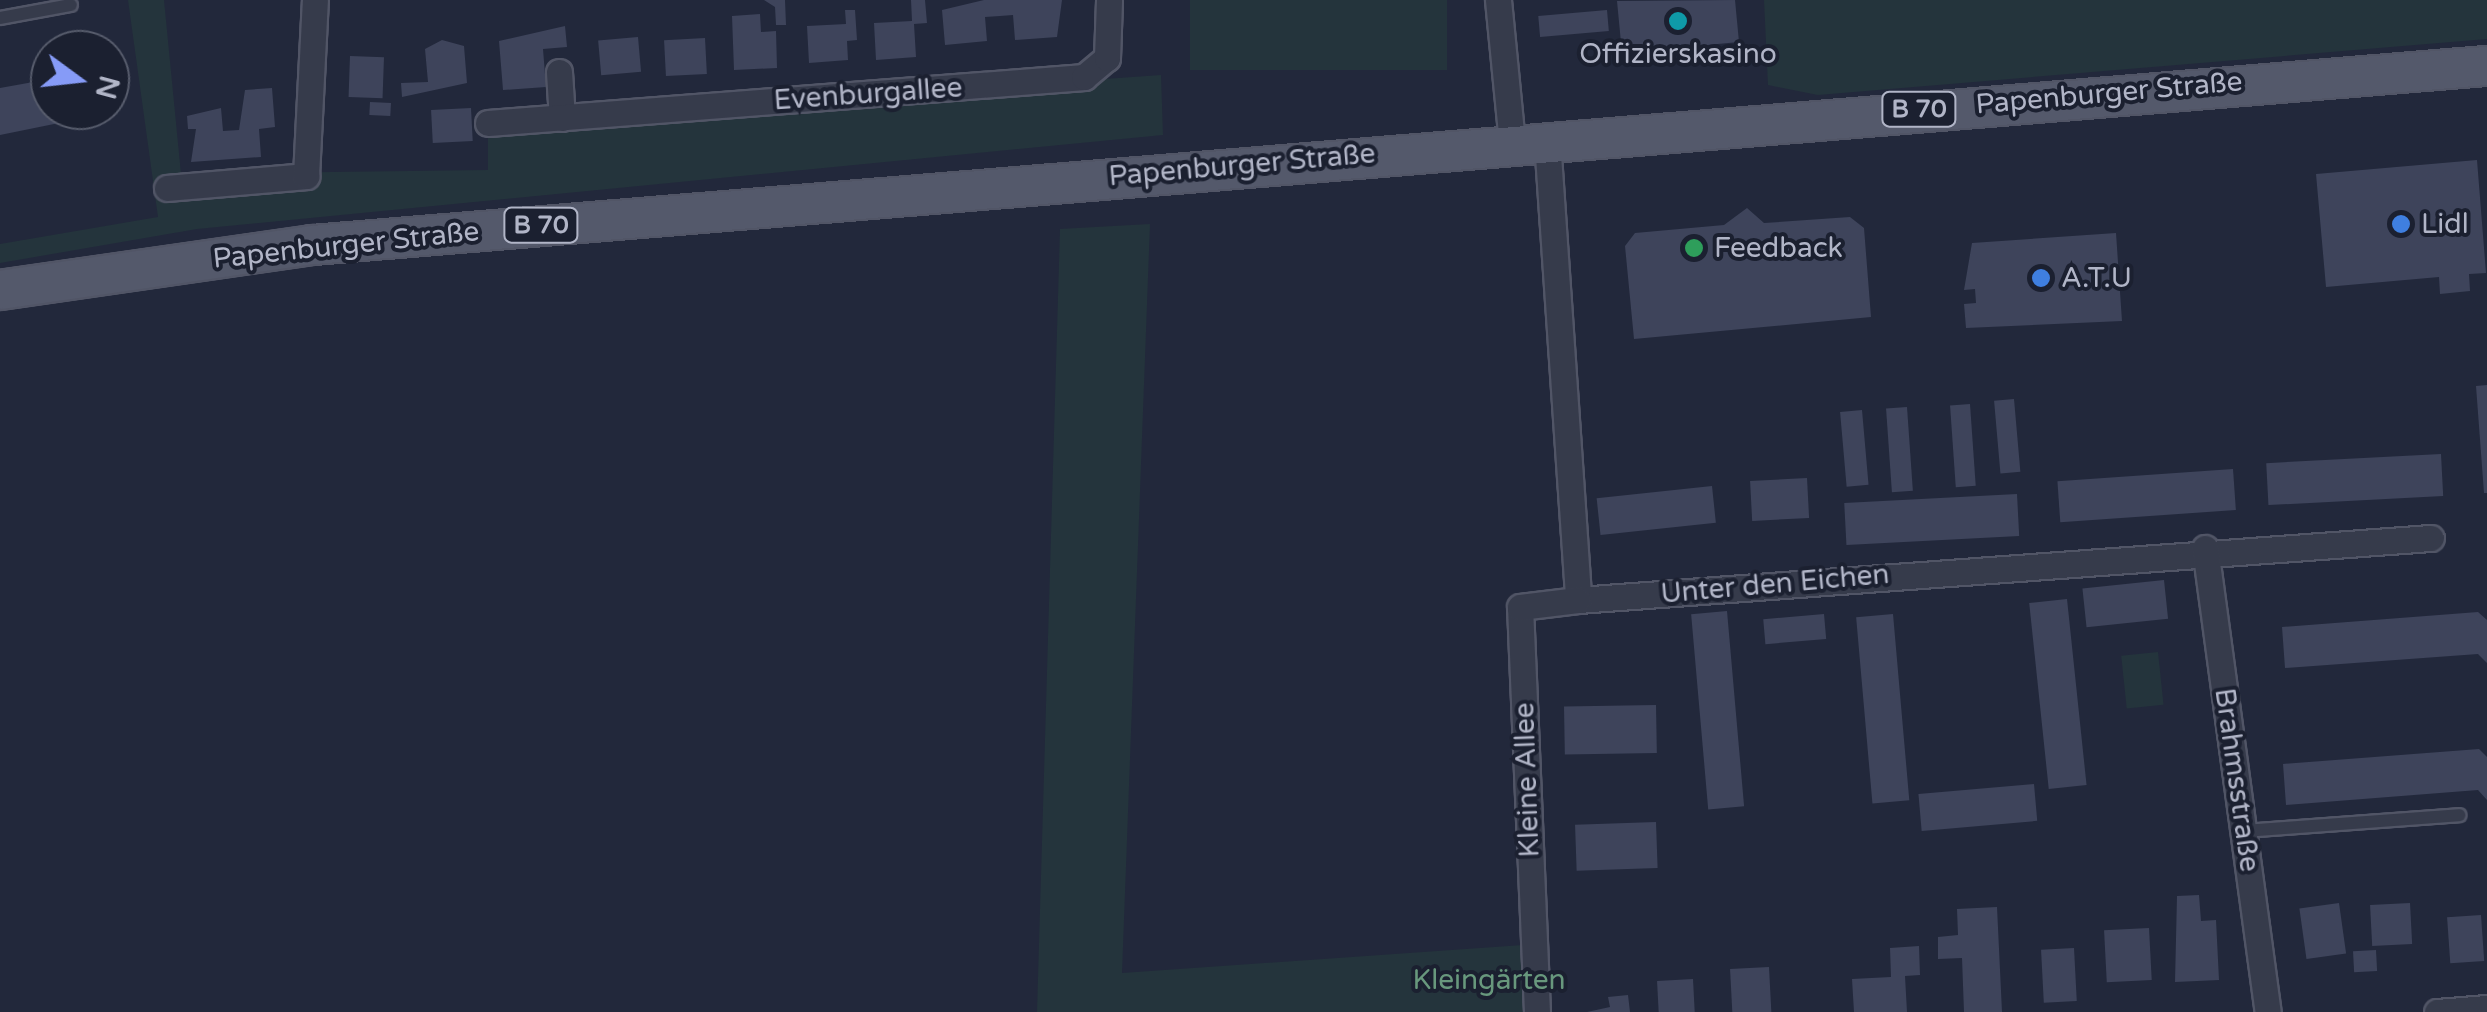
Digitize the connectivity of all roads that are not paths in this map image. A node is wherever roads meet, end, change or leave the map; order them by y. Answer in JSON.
{"nodes":[{"id":1,"x":315,"y":0,"type":"edge"},
{"id":2,"x":1109,"y":0,"type":"edge"},
{"id":3,"x":1498,"y":0,"type":"edge"},
{"id":4,"x":71,"y":5,"type":"dead end"},
{"id":5,"x":0,"y":18,"type":"edge"},
{"id":6,"x":2487,"y":66,"type":"edge"},
{"id":7,"x":560,"y":72,"type":"dead end"},
{"id":8,"x":562,"y":118,"type":"junction"},
{"id":9,"x":488,"y":123,"type":"dead end"},
{"id":10,"x":1529,"y":142,"type":"junction"},
{"id":11,"x":167,"y":188,"type":"dead end"},
{"id":12,"x":0,"y":290,"type":"edge"},
{"id":13,"x":2431,"y":538,"type":"dead end"},
{"id":14,"x":2205,"y":548,"type":"junction"},
{"id":15,"x":1578,"y":600,"type":"junction"},
{"id":16,"x":2459,"y":815,"type":"dead end"},
{"id":17,"x":2244,"y":831,"type":"junction"},
{"id":18,"x":2487,"y":1008,"type":"edge"},
{"id":19,"x":1537,"y":1012,"type":"edge"},
{"id":20,"x":2268,"y":1012,"type":"edge"},
{"id":21,"x":2437,"y":1012,"type":"edge"}],
"edges":[{"from":1,"to":11,"type":"street"},
{"from":2,"to":8,"type":"street","name":"Evenburgallee"},
{"from":3,"to":10,"type":"street"},
{"from":4,"to":5,"type":"lane"},
{"from":6,"to":10,"type":"main road","name":"Papenburger Straße","number":"B 70"},
{"from":7,"to":8,"type":"street"},
{"from":8,"to":9,"type":"street","name":"Evenburgallee"},
{"from":10,"to":12,"type":"main road","name":"Papenburger Straße","number":"B 70"},
{"from":10,"to":15,"type":"street"},
{"from":13,"to":14,"type":"street","name":"Unter den Eichen"},
{"from":14,"to":15,"type":"street","name":"Unter den Eichen"},
{"from":14,"to":17,"type":"street","name":"Brahmsstraße"},
{"from":15,"to":19,"type":"street","name":"Kleine Allee"},
{"from":16,"to":17,"type":"lane"},
{"from":17,"to":20,"type":"street","name":"Brahmsstraße"},
{"from":18,"to":21,"type":"street"}]}
